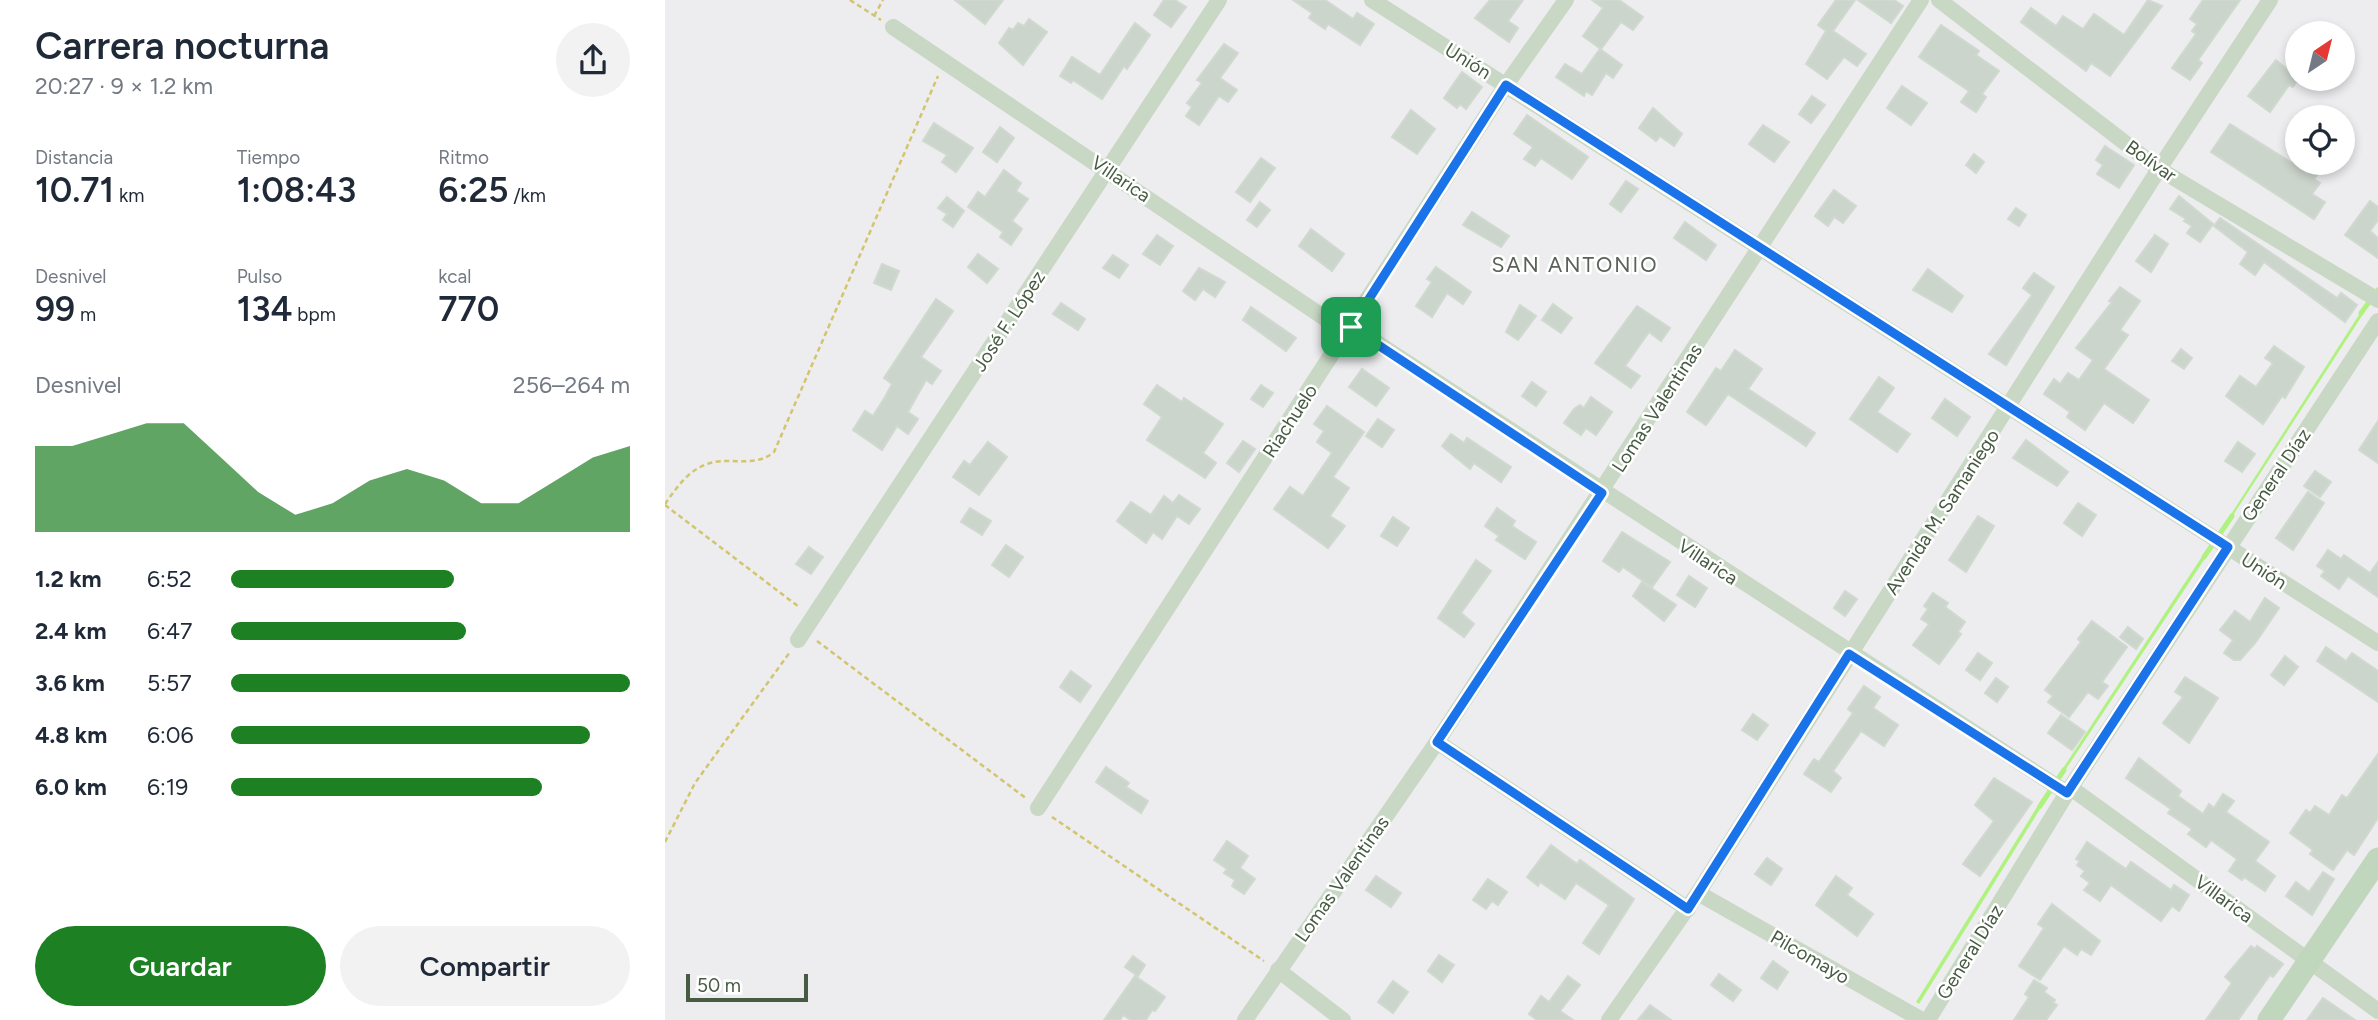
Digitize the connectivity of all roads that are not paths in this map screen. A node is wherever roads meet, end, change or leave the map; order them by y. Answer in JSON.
{"nodes":[{"id":1,"x":1219,"y":0,"type":"edge"},
{"id":2,"x":1372,"y":0,"type":"edge"},
{"id":3,"x":1566,"y":0,"type":"edge"},
{"id":4,"x":1921,"y":0,"type":"edge"},
{"id":5,"x":1939,"y":0,"type":"edge"},
{"id":6,"x":2270,"y":0,"type":"edge"},
{"id":7,"x":893,"y":27,"type":"road end"},
{"id":8,"x":1506,"y":85,"type":"junction"},
{"id":9,"x":2159,"y":169,"type":"junction"},
{"id":10,"x":1109,"y":170,"type":"junction"},
{"id":11,"x":1761,"y":249,"type":"junction"},
{"id":12,"x":2375,"y":298,"type":"edge"},
{"id":13,"x":2378,"y":321,"type":"edge"},
{"id":14,"x":1349,"y":330,"type":"junction"},
{"id":15,"x":2011,"y":406,"type":"junction"},
{"id":16,"x":1602,"y":493,"type":"junction"},
{"id":17,"x":2220,"y":542,"type":"junction"},
{"id":18,"x":798,"y":640,"type":"road end"},
{"id":19,"x":2378,"y":643,"type":"edge"},
{"id":20,"x":1849,"y":654,"type":"junction"},
{"id":21,"x":1437,"y":742,"type":"junction"},
{"id":22,"x":2061,"y":788,"type":"junction"},
{"id":23,"x":1038,"y":808,"type":"dead end"},
{"id":24,"x":2378,"y":859,"type":"edge"},
{"id":25,"x":1698,"y":893,"type":"junction"},
{"id":26,"x":1688,"y":909,"type":"junction"},
{"id":27,"x":2309,"y":961,"type":"junction"},
{"id":28,"x":1278,"y":970,"type":"junction"},
{"id":29,"x":2378,"y":1011,"type":"edge"},
{"id":30,"x":1924,"y":1017,"type":"edge"},
{"id":31,"x":1245,"y":1020,"type":"edge"},
{"id":32,"x":1343,"y":1020,"type":"edge"},
{"id":33,"x":1609,"y":1020,"type":"edge"},
{"id":34,"x":2269,"y":1020,"type":"edge"}],
"edges":[{"from":1,"to":10,"type":"street","name":"José F. López"},
{"from":2,"to":8,"type":"street","name":"Unión"},
{"from":3,"to":8,"type":"street","name":"Riachuelo"},
{"from":4,"to":11,"type":"street","name":"Lomas Valentinas"},
{"from":5,"to":9,"type":"street","name":"Bolívar"},
{"from":6,"to":9,"type":"street","name":"Avenida M. Samaniego"},
{"from":7,"to":10,"type":"street","name":"Villarica"},
{"from":8,"to":11,"type":"street","name":"Unión"},
{"from":8,"to":14,"type":"street","name":"Riachuelo"},
{"from":9,"to":12,"type":"street","name":"Bolívar"},
{"from":9,"to":15,"type":"street","name":"Avenida M. Samaniego"},
{"from":10,"to":14,"type":"street","name":"Villarica"},
{"from":10,"to":18,"type":"street","name":"José F. López"},
{"from":11,"to":15,"type":"street","name":"Unión"},
{"from":11,"to":16,"type":"street","name":"Lomas Valentinas"},
{"from":13,"to":17,"type":"street","name":"General Díaz"},
{"from":14,"to":16,"type":"street","name":"Villarica"},
{"from":14,"to":23,"type":"street","name":"Riachuelo"},
{"from":15,"to":17,"type":"street","name":"Unión"},
{"from":15,"to":20,"type":"street","name":"Avenida M. Samaniego"},
{"from":16,"to":20,"type":"street","name":"Villarica"},
{"from":16,"to":21,"type":"street","name":"Lomas Valentinas"},
{"from":17,"to":19,"type":"street","name":"Unión"},
{"from":17,"to":22,"type":"street","name":"General Díaz"},
{"from":20,"to":22,"type":"street","name":"Villarica"},
{"from":20,"to":25,"type":"street","name":"Avenida M. Samaniego"},
{"from":21,"to":26,"type":"street"},
{"from":21,"to":28,"type":"street","name":"Lomas Valentinas"},
{"from":22,"to":27,"type":"street","name":"Villarica"},
{"from":22,"to":30,"type":"street","name":"General Díaz"},
{"from":24,"to":27,"type":"street"},
{"from":25,"to":26,"type":"street","name":"Avenida M. Samaniego"},
{"from":25,"to":30,"type":"street","name":"Pilcomayo"},
{"from":26,"to":33,"type":"street","name":"Avenida M. Samaniego"},
{"from":27,"to":29,"type":"street","name":"Villarica"},
{"from":27,"to":34,"type":"street"},
{"from":28,"to":31,"type":"street","name":"Lomas Valentinas"},
{"from":28,"to":32,"type":"street"}]}
